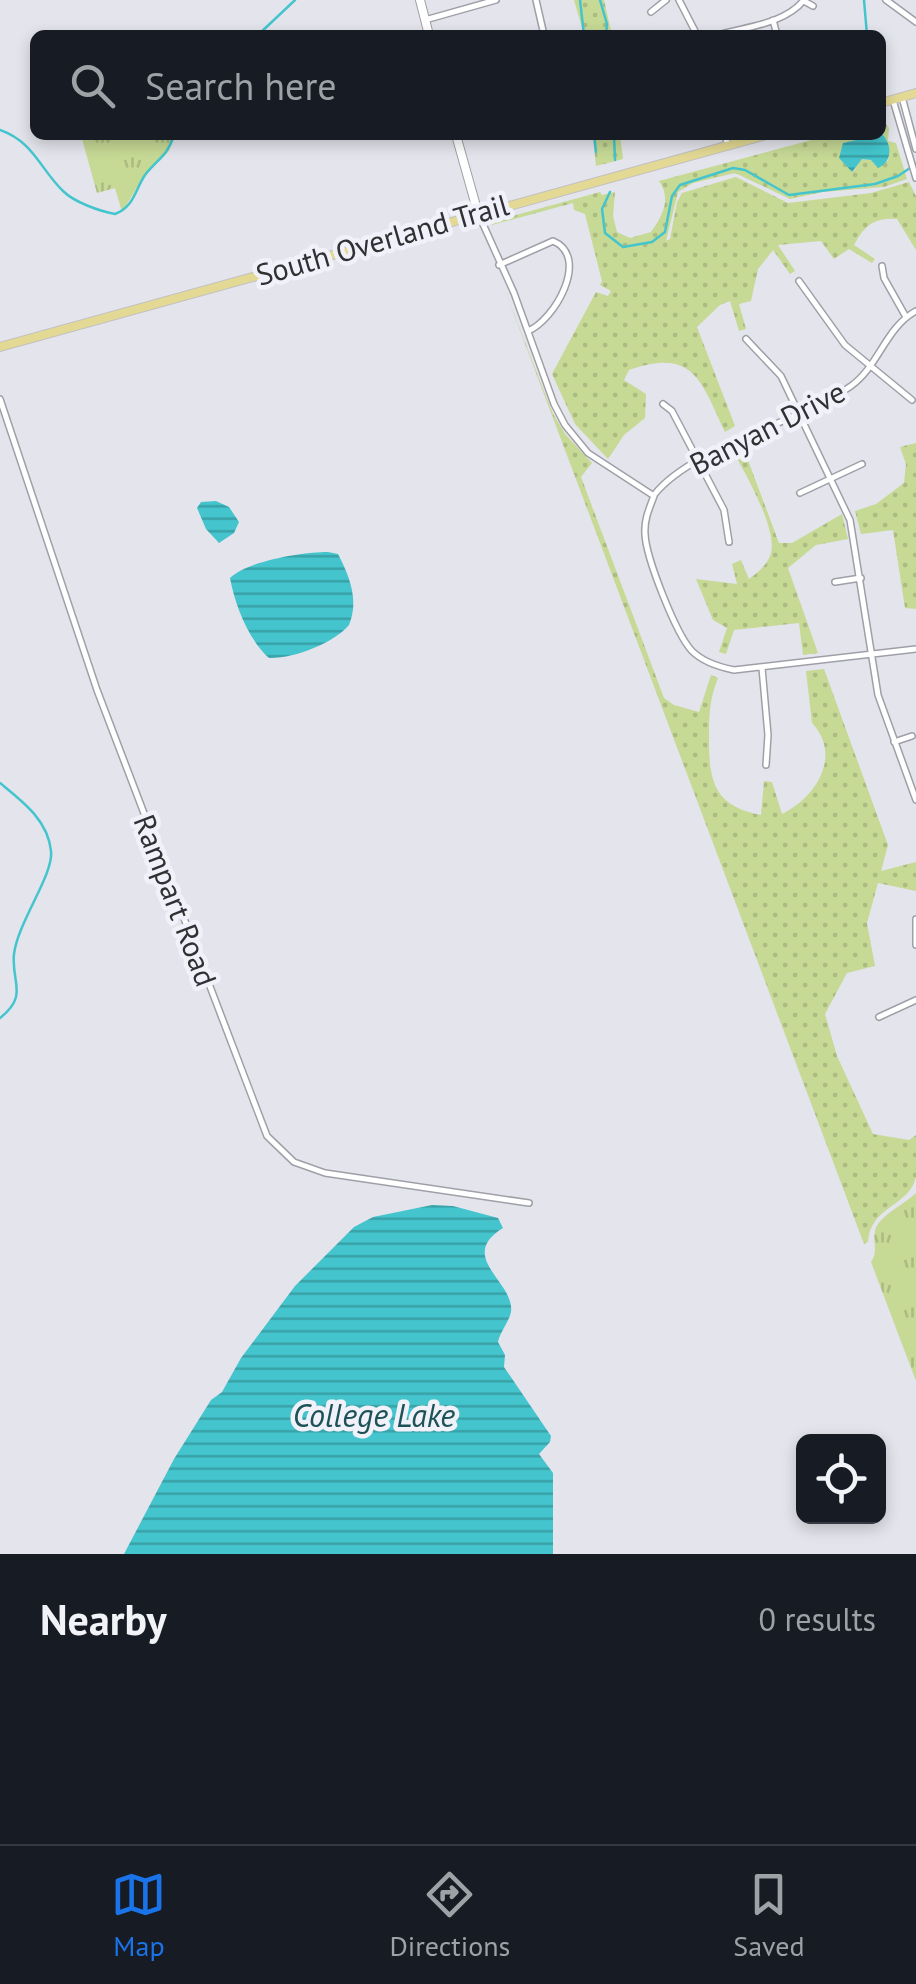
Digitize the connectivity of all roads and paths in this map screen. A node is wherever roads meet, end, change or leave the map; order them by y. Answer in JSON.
{"nodes":[{"id":1,"x":420,"y":0,"type":"edge"},
{"id":2,"x":496,"y":0,"type":"edge"},
{"id":3,"x":536,"y":0,"type":"edge"},
{"id":4,"x":666,"y":0,"type":"edge"},
{"id":5,"x":679,"y":0,"type":"edge"},
{"id":6,"x":886,"y":0,"type":"edge"},
{"id":7,"x":804,"y":1,"type":"edge"},
{"id":8,"x":813,"y":6,"type":"dead end"},
{"id":9,"x":651,"y":12,"type":"dead end"},
{"id":10,"x":425,"y":20,"type":"junction"},
{"id":11,"x":773,"y":20,"type":"junction"},
{"id":12,"x":916,"y":22,"type":"edge"},
{"id":13,"x":428,"y":30,"type":"edge"},
{"id":14,"x":543,"y":30,"type":"edge"},
{"id":15,"x":694,"y":30,"type":"edge"},
{"id":16,"x":736,"y":30,"type":"edge"},
{"id":17,"x":776,"y":30,"type":"edge"},
{"id":18,"x":916,"y":94,"type":"edge"},
{"id":19,"x":897,"y":99,"type":"junction"},
{"id":20,"x":886,"y":102,"type":"edge"},
{"id":21,"x":457,"y":140,"type":"edge"},
{"id":22,"x":726,"y":140,"type":"edge"},
{"id":23,"x":749,"y":140,"type":"edge"},
{"id":24,"x":728,"y":146,"type":"junction"},
{"id":25,"x":916,"y":149,"type":"edge"},
{"id":26,"x":916,"y":178,"type":"edge"},
{"id":27,"x":478,"y":212,"type":"junction"},
{"id":28,"x":499,"y":265,"type":"junction"},
{"id":29,"x":882,"y":266,"type":"dead end"},
{"id":30,"x":799,"y":281,"type":"dead end"},
{"id":31,"x":916,"y":311,"type":"edge"},
{"id":32,"x":906,"y":317,"type":"junction"},
{"id":33,"x":528,"y":332,"type":"junction"},
{"id":34,"x":746,"y":339,"type":"dead end"},
{"id":35,"x":0,"y":347,"type":"edge"},
{"id":36,"x":871,"y":366,"type":"junction"},
{"id":37,"x":0,"y":399,"type":"edge"},
{"id":38,"x":912,"y":400,"type":"dead end"},
{"id":39,"x":663,"y":404,"type":"dead end"},
{"id":40,"x":799,"y":411,"type":"junction"},
{"id":41,"x":700,"y":461,"type":"junction"},
{"id":42,"x":862,"y":464,"type":"dead end"},
{"id":43,"x":831,"y":477,"type":"junction"},
{"id":44,"x":800,"y":492,"type":"dead end"},
{"id":45,"x":654,"y":496,"type":"junction"},
{"id":46,"x":729,"y":542,"type":"dead end"},
{"id":47,"x":861,"y":578,"type":"junction"},
{"id":48,"x":836,"y":582,"type":"dead end"},
{"id":49,"x":916,"y":649,"type":"edge"},
{"id":50,"x":872,"y":654,"type":"junction"},
{"id":51,"x":762,"y":668,"type":"junction"},
{"id":52,"x":912,"y":736,"type":"dead end"},
{"id":53,"x":894,"y":742,"type":"junction"},
{"id":54,"x":766,"y":766,"type":"dead end"},
{"id":55,"x":916,"y":800,"type":"edge"},
{"id":56,"x":916,"y":920,"type":"edge"},
{"id":57,"x":916,"y":945,"type":"edge"},
{"id":58,"x":916,"y":1000,"type":"edge"},
{"id":59,"x":880,"y":1017,"type":"dead end"},
{"id":60,"x":529,"y":1204,"type":"dead end"}],
"edges":[{"from":1,"to":10,"type":"main road"},
{"from":2,"to":10,"type":"street"},
{"from":3,"to":14,"type":"street"},
{"from":4,"to":9,"type":"street"},
{"from":5,"to":15,"type":"street"},
{"from":6,"to":12,"type":"street"},
{"from":7,"to":8,"type":"street"},
{"from":7,"to":11,"type":"street"},
{"from":10,"to":13,"type":"main road"},
{"from":11,"to":16,"type":"street"},
{"from":11,"to":17,"type":"street"},
{"from":18,"to":19,"type":"main road"},
{"from":19,"to":20,"type":"main road"},
{"from":19,"to":25,"type":"street"},
{"from":19,"to":26,"type":"street"},
{"from":21,"to":27,"type":"main road"},
{"from":22,"to":24,"type":"street"},
{"from":23,"to":24,"type":"main road","name":"South Overland Trail"},
{"from":24,"to":27,"type":"main road","name":"South Overland Trail"},
{"from":27,"to":28,"type":"street"},
{"from":27,"to":35,"type":"main road","name":"South Overland Trail"},
{"from":28,"to":33,"type":"street"},
{"from":28,"to":33,"type":"street"},
{"from":29,"to":32,"type":"street"},
{"from":30,"to":36,"type":"street"},
{"from":31,"to":32,"type":"street","name":"Banyan Drive"},
{"from":32,"to":36,"type":"street","name":"Banyan Drive"},
{"from":33,"to":45,"type":"street"},
{"from":34,"to":40,"type":"street"},
{"from":36,"to":38,"type":"street"},
{"from":36,"to":40,"type":"street","name":"Banyan Drive"},
{"from":37,"to":60,"type":"street","name":"Rampart Road"},
{"from":39,"to":41,"type":"street"},
{"from":40,"to":41,"type":"street","name":"Banyan Drive"},
{"from":40,"to":43,"type":"street"},
{"from":41,"to":45,"type":"street","name":"Banyan Drive"},
{"from":41,"to":46,"type":"street"},
{"from":42,"to":43,"type":"street"},
{"from":43,"to":44,"type":"street"},
{"from":43,"to":47,"type":"street"},
{"from":45,"to":51,"type":"street"},
{"from":47,"to":48,"type":"street"},
{"from":47,"to":50,"type":"street"},
{"from":49,"to":50,"type":"street"},
{"from":50,"to":51,"type":"street"},
{"from":50,"to":53,"type":"street"},
{"from":51,"to":54,"type":"street"},
{"from":52,"to":53,"type":"street"},
{"from":53,"to":55,"type":"street"},
{"from":56,"to":57,"type":"street"},
{"from":58,"to":59,"type":"street"}]}
